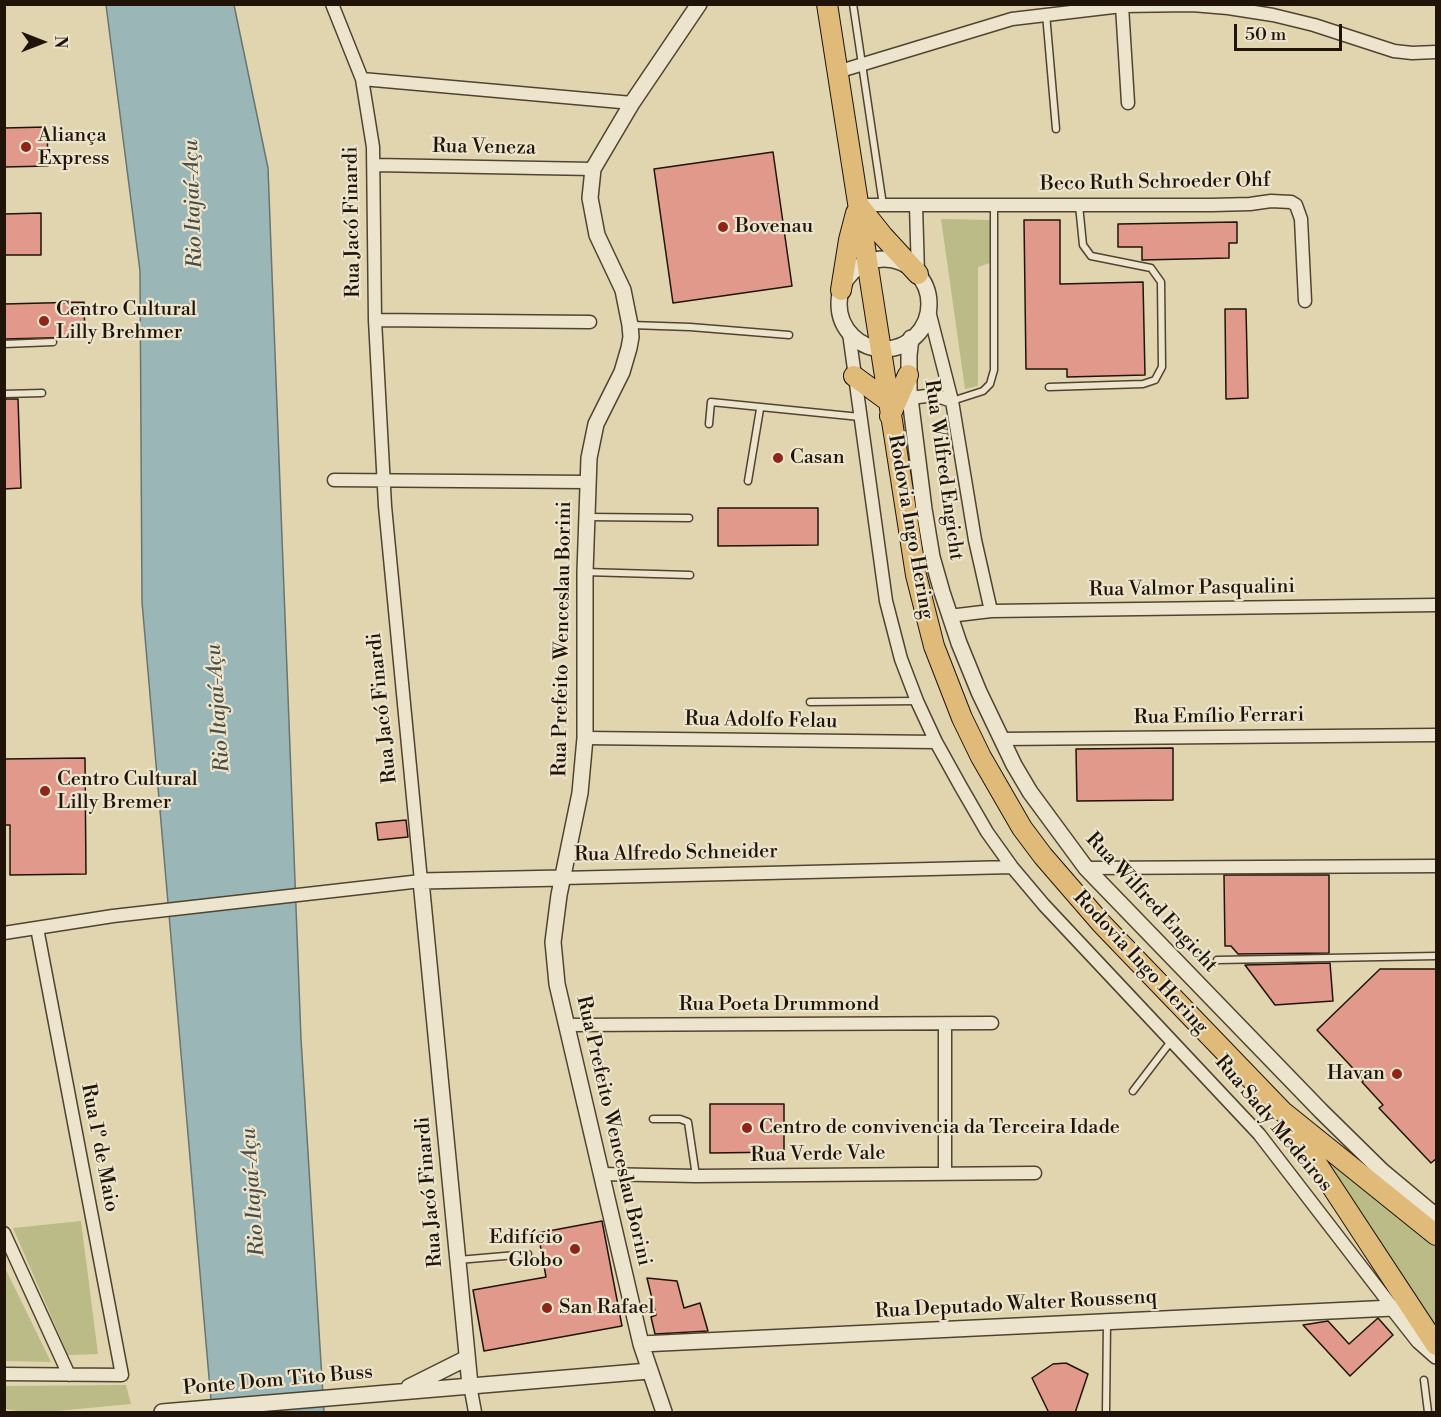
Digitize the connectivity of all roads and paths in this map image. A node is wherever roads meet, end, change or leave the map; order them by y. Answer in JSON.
{"nodes":[{"id":1,"x":332,"y":4,"type":"edge"},
{"id":2,"x":699,"y":4,"type":"edge"},
{"id":3,"x":827,"y":4,"type":"edge"},
{"id":4,"x":853,"y":4,"type":"edge"},
{"id":5,"x":1122,"y":6,"type":"edge"},
{"id":6,"x":1046,"y":14,"type":"junction"},
{"id":7,"x":1437,"y":52,"type":"edge"},
{"id":8,"x":862,"y":64,"type":"junction"},
{"id":9,"x":837,"y":72,"type":"junction"},
{"id":10,"x":362,"y":80,"type":"junction"},
{"id":11,"x":632,"y":103,"type":"junction"},
{"id":12,"x":1128,"y":103,"type":"dead end"},
{"id":13,"x":1056,"y":129,"type":"dead end"},
{"id":14,"x":375,"y":165,"type":"junction"},
{"id":15,"x":593,"y":170,"type":"junction"},
{"id":16,"x":858,"y":205,"type":"junction"},
{"id":17,"x":883,"y":205,"type":"junction"},
{"id":18,"x":916,"y":205,"type":"junction"},
{"id":19,"x":994,"y":205,"type":"junction"},
{"id":20,"x":1079,"y":205,"type":"junction"},
{"id":21,"x":867,"y":262,"type":"junction"},
{"id":22,"x":918,"y":274,"type":"junction"},
{"id":23,"x":841,"y":290,"type":"junction"},
{"id":24,"x":1305,"y":301,"type":"dead end"},
{"id":25,"x":929,"y":311,"type":"junction"},
{"id":26,"x":375,"y":320,"type":"junction"},
{"id":27,"x":590,"y":322,"type":"dead end"},
{"id":28,"x":630,"y":324,"type":"junction"},
{"id":29,"x":849,"y":333,"type":"junction"},
{"id":30,"x":789,"y":335,"type":"dead end"},
{"id":31,"x":911,"y":338,"type":"junction"},
{"id":32,"x":53,"y":342,"type":"dead end"},
{"id":33,"x":4,"y":344,"type":"edge"},
{"id":34,"x":880,"y":350,"type":"junction"},
{"id":35,"x":908,"y":375,"type":"joint"},
{"id":36,"x":854,"y":376,"type":"junction"},
{"id":37,"x":1049,"y":387,"type":"dead end"},
{"id":38,"x":42,"y":393,"type":"dead end"},
{"id":39,"x":4,"y":394,"type":"edge"},
{"id":40,"x":952,"y":401,"type":"junction"},
{"id":41,"x":896,"y":404,"type":"junction"},
{"id":42,"x":760,"y":408,"type":"junction"},
{"id":43,"x":861,"y":417,"type":"junction"},
{"id":44,"x":709,"y":424,"type":"dead end"},
{"id":45,"x":334,"y":480,"type":"dead end"},
{"id":46,"x":384,"y":480,"type":"junction"},
{"id":47,"x":748,"y":481,"type":"dead end"},
{"id":48,"x":587,"y":482,"type":"junction"},
{"id":49,"x":586,"y":517,"type":"junction"},
{"id":50,"x":689,"y":518,"type":"dead end"},
{"id":51,"x":585,"y":572,"type":"junction"},
{"id":52,"x":690,"y":575,"type":"dead end"},
{"id":53,"x":1437,"y":604,"type":"edge"},
{"id":54,"x":991,"y":611,"type":"junction"},
{"id":55,"x":949,"y":616,"type":"junction"},
{"id":56,"x":917,"y":700,"type":"junction"},
{"id":57,"x":810,"y":702,"type":"dead end"},
{"id":58,"x":1437,"y":735,"type":"edge"},
{"id":59,"x":585,"y":738,"type":"junction"},
{"id":60,"x":1001,"y":739,"type":"junction"},
{"id":61,"x":936,"y":742,"type":"junction"},
{"id":62,"x":1437,"y":866,"type":"edge"},
{"id":63,"x":1012,"y":867,"type":"junction"},
{"id":64,"x":1086,"y":868,"type":"junction"},
{"id":65,"x":562,"y":878,"type":"junction"},
{"id":66,"x":421,"y":881,"type":"junction"},
{"id":67,"x":37,"y":928,"type":"junction"},
{"id":68,"x":4,"y":933,"type":"edge"},
{"id":69,"x":1437,"y":956,"type":"edge"},
{"id":70,"x":1217,"y":960,"type":"dead end"},
{"id":71,"x":992,"y":1023,"type":"dead end"},
{"id":72,"x":945,"y":1024,"type":"junction"},
{"id":73,"x":567,"y":1025,"type":"junction"},
{"id":74,"x":1172,"y":1039,"type":"junction"},
{"id":75,"x":1133,"y":1091,"type":"dead end"},
{"id":76,"x":1282,"y":1111,"type":"junction"},
{"id":77,"x":653,"y":1119,"type":"dead end"},
{"id":78,"x":1035,"y":1173,"type":"dead end"},
{"id":79,"x":601,"y":1174,"type":"junction"},
{"id":80,"x":945,"y":1174,"type":"junction"},
{"id":81,"x":696,"y":1176,"type":"junction"},
{"id":82,"x":1437,"y":1216,"type":"edge"},
{"id":83,"x":4,"y":1233,"type":"edge"},
{"id":84,"x":1437,"y":1235,"type":"edge"},
{"id":85,"x":528,"y":1254,"type":"dead end"},
{"id":86,"x":458,"y":1260,"type":"junction"},
{"id":87,"x":1393,"y":1308,"type":"junction"},
{"id":88,"x":1107,"y":1321,"type":"junction"},
{"id":89,"x":641,"y":1344,"type":"junction"},
{"id":90,"x":1437,"y":1345,"type":"edge"},
{"id":91,"x":1437,"y":1356,"type":"edge"},
{"id":92,"x":467,"y":1358,"type":"junction"},
{"id":93,"x":649,"y":1371,"type":"junction"},
{"id":94,"x":4,"y":1374,"type":"edge"},
{"id":95,"x":69,"y":1375,"type":"junction"},
{"id":96,"x":1424,"y":1380,"type":"dead end"},
{"id":97,"x":470,"y":1385,"type":"junction"},
{"id":98,"x":398,"y":1392,"type":"junction"},
{"id":99,"x":162,"y":1413,"type":"edge"},
{"id":100,"x":475,"y":1413,"type":"edge"},
{"id":101,"x":664,"y":1413,"type":"edge"},
{"id":102,"x":1106,"y":1413,"type":"edge"},
{"id":103,"x":1428,"y":1413,"type":"edge"}],
"edges":[{"from":1,"to":10,"type":"street","name":"Rua Jacó Finardi"},
{"from":2,"to":11,"type":"street","name":"Rua Prefeito Wenceslau Borini"},
{"from":3,"to":9,"type":"highway","name":"Rodovia Ingo Hering"},
{"from":4,"to":8,"type":"lane"},
{"from":5,"to":6,"type":"street"},
{"from":5,"to":7,"type":"street"},
{"from":5,"to":12,"type":"street"},
{"from":6,"to":8,"type":"street"},
{"from":6,"to":13,"type":"lane"},
{"from":8,"to":9,"type":"street"},
{"from":8,"to":17,"type":"lane"},
{"from":9,"to":16,"type":"highway","name":"Rodovia Ingo Hering"},
{"from":10,"to":11,"type":"street"},
{"from":10,"to":14,"type":"street","name":"Rua Jacó Finardi"},
{"from":11,"to":15,"type":"street","name":"Rua Prefeito Wenceslau Borini"},
{"from":14,"to":15,"type":"street","name":"Rua Veneza"},
{"from":14,"to":26,"type":"street","name":"Rua Jacó Finardi"},
{"from":15,"to":28,"type":"street","name":"Rua Prefeito Wenceslau Borini"},
{"from":16,"to":17,"type":"street","name":"Beco Ruth Schroeder Ohf"},
{"from":16,"to":21,"type":"highway","name":"Rodovia Ingo Hering"},
{"from":16,"to":22,"type":"highway"},
{"from":16,"to":23,"type":"highway"},
{"from":17,"to":18,"type":"street","name":"Beco Ruth Schroeder Ohf"},
{"from":18,"to":19,"type":"street","name":"Beco Ruth Schroeder Ohf"},
{"from":18,"to":22,"type":"street"},
{"from":19,"to":20,"type":"street","name":"Beco Ruth Schroeder Ohf"},
{"from":19,"to":40,"type":"lane"},
{"from":20,"to":24,"type":"street","name":"Beco Ruth Schroeder Ohf"},
{"from":20,"to":37,"type":"lane"},
{"from":21,"to":22,"type":"street"},
{"from":21,"to":23,"type":"street"},
{"from":21,"to":34,"type":"highway","name":"Rodovia Ingo Hering"},
{"from":22,"to":25,"type":"street"},
{"from":23,"to":29,"type":"street"},
{"from":25,"to":31,"type":"street"},
{"from":25,"to":40,"type":"street"},
{"from":26,"to":27,"type":"street"},
{"from":26,"to":46,"type":"street","name":"Rua Jacó Finardi"},
{"from":28,"to":30,"type":"lane"},
{"from":28,"to":48,"type":"street","name":"Rua Prefeito Wenceslau Borini"},
{"from":29,"to":34,"type":"street"},
{"from":29,"to":36,"type":"street","name":"Rua Sady Medeiros"},
{"from":31,"to":34,"type":"street"},
{"from":31,"to":35,"type":"street","name":"Rua Wilfred Engicht"},
{"from":32,"to":33,"type":"lane"},
{"from":34,"to":41,"type":"highway","name":"Rodovia Ingo Hering"},
{"from":35,"to":41,"type":"highway"},
{"from":36,"to":41,"type":"highway"},
{"from":36,"to":43,"type":"street","name":"Rua Sady Medeiros"},
{"from":38,"to":39,"type":"lane"},
{"from":40,"to":41,"type":"street"},
{"from":40,"to":54,"type":"street"},
{"from":41,"to":55,"type":"street","name":"Rua Wilfred Engicht"},
{"from":41,"to":76,"type":"highway","name":"Rodovia Ingo Hering"},
{"from":42,"to":43,"type":"lane"},
{"from":42,"to":44,"type":"lane"},
{"from":42,"to":47,"type":"lane"},
{"from":43,"to":56,"type":"street","name":"Rua Sady Medeiros"},
{"from":45,"to":46,"type":"street"},
{"from":46,"to":48,"type":"street"},
{"from":46,"to":66,"type":"street","name":"Rua Jacó Finardi"},
{"from":48,"to":49,"type":"street","name":"Rua Prefeito Wenceslau Borini"},
{"from":49,"to":50,"type":"lane"},
{"from":49,"to":51,"type":"street","name":"Rua Prefeito Wenceslau Borini"},
{"from":51,"to":52,"type":"lane"},
{"from":51,"to":59,"type":"street","name":"Rua Prefeito Wenceslau Borini"},
{"from":53,"to":54,"type":"street","name":"Rua Valmor Pasqualini"},
{"from":54,"to":55,"type":"street","name":"Rua Valmor Pasqualini"},
{"from":55,"to":60,"type":"street","name":"Rua Wilfred Engicht"},
{"from":56,"to":57,"type":"lane"},
{"from":56,"to":61,"type":"street","name":"Rua Sady Medeiros"},
{"from":58,"to":60,"type":"street","name":"Rua Emílio Ferrari"},
{"from":59,"to":61,"type":"street","name":"Rua Adolfo Felau"},
{"from":59,"to":65,"type":"street","name":"Rua Prefeito Wenceslau Borini"},
{"from":60,"to":64,"type":"street","name":"Rua Wilfred Engicht"},
{"from":61,"to":63,"type":"street","name":"Rua Sady Medeiros"},
{"from":62,"to":64,"type":"street"},
{"from":63,"to":65,"type":"street","name":"Rua Alfredo Schneider"},
{"from":63,"to":74,"type":"street","name":"Rua Sady Medeiros"},
{"from":64,"to":82,"type":"street","name":"Rua Wilfred Engicht"},
{"from":65,"to":66,"type":"street","name":"Rua Alfredo Schneider"},
{"from":65,"to":73,"type":"street","name":"Rua Prefeito Wenceslau Borini"},
{"from":66,"to":67,"type":"street","name":"Rua Alfredo Schneider"},
{"from":66,"to":86,"type":"street","name":"Rua Jacó Finardi"},
{"from":67,"to":68,"type":"street","name":"Rua Alfredo Schneider"},
{"from":67,"to":95,"type":"street","name":"Rua 1º de Maio"},
{"from":69,"to":70,"type":"lane"},
{"from":71,"to":72,"type":"street","name":"Rua Poeta Drummond"},
{"from":72,"to":73,"type":"street","name":"Rua Poeta Drummond"},
{"from":72,"to":80,"type":"street"},
{"from":73,"to":79,"type":"street","name":"Rua Prefeito Wenceslau Borini"},
{"from":74,"to":75,"type":"lane"},
{"from":74,"to":87,"type":"street","name":"Rua Sady Medeiros"},
{"from":76,"to":84,"type":"highway","name":"Rodovia Ingo Hering"},
{"from":76,"to":90,"type":"highway","name":"Rodovia Ingo Hering"},
{"from":77,"to":81,"type":"lane"},
{"from":78,"to":80,"type":"street","name":"Rua Verde Vale"},
{"from":79,"to":81,"type":"street","name":"Rua Verde Vale"},
{"from":79,"to":89,"type":"street","name":"Rua Prefeito Wenceslau Borini"},
{"from":80,"to":81,"type":"street","name":"Rua Verde Vale"},
{"from":83,"to":95,"type":"street"},
{"from":85,"to":86,"type":"lane"},
{"from":86,"to":92,"type":"street","name":"Rua Jacó Finardi"},
{"from":87,"to":88,"type":"street","name":"Rua Deputado Walter Roussenq"},
{"from":87,"to":91,"type":"street","name":"Rua Sady Medeiros"},
{"from":88,"to":89,"type":"street","name":"Rua Deputado Walter Roussenq"},
{"from":88,"to":102,"type":"lane"},
{"from":89,"to":93,"type":"street","name":"Rua Prefeito Wenceslau Borini"},
{"from":92,"to":97,"type":"street","name":"Rua Jacó Finardi"},
{"from":92,"to":98,"type":"street","name":"Ponte Dom Tito Buss"},
{"from":93,"to":97,"type":"street","name":"Ponte Dom Tito Buss"},
{"from":93,"to":101,"type":"street","name":"Rua Prefeito Wenceslau Borini"},
{"from":94,"to":95,"type":"street"},
{"from":96,"to":103,"type":"lane"},
{"from":97,"to":98,"type":"street","name":"Ponte Dom Tito Buss"},
{"from":97,"to":100,"type":"street","name":"Rua Jacó Finardi"},
{"from":98,"to":99,"type":"street","name":"Ponte Dom Tito Buss"}]}
